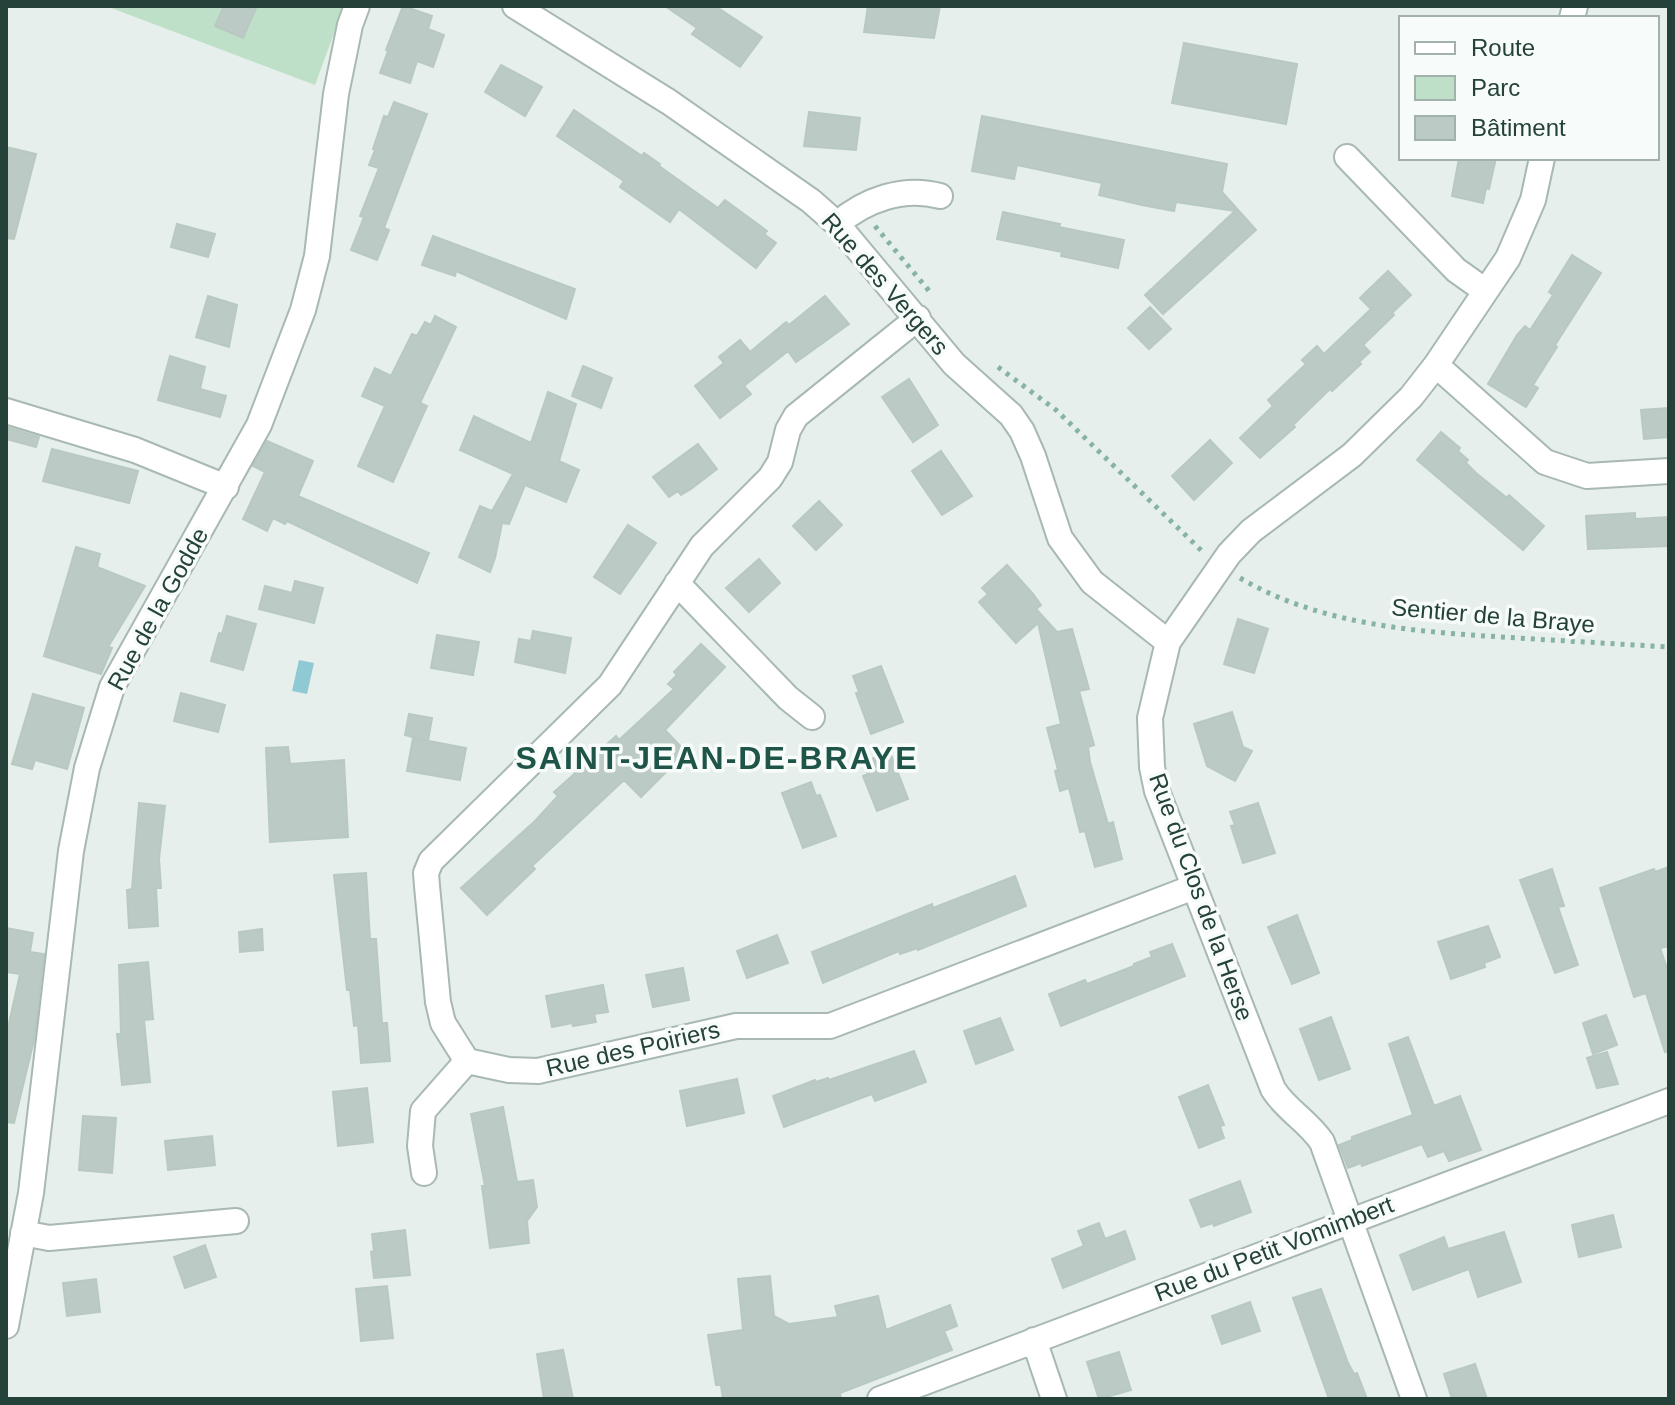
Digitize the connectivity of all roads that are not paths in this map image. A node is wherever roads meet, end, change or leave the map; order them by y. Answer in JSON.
{"nodes":[{"id":1,"x":357,"y":6,"type":"edge"},
{"id":2,"x":515,"y":6,"type":"edge"},
{"id":3,"x":1347,"y":157,"type":"dead end"},
{"id":4,"x":1542,"y":160,"type":"edge"},
{"id":5,"x":940,"y":196,"type":"dead end"},
{"id":6,"x":837,"y":224,"type":"junction"},
{"id":7,"x":1484,"y":290,"type":"junction"},
{"id":8,"x":918,"y":318,"type":"junction"},
{"id":9,"x":1436,"y":365,"type":"junction"},
{"id":10,"x":6,"y":411,"type":"edge"},
{"id":11,"x":1669,"y":471,"type":"edge"},
{"id":12,"x":226,"y":487,"type":"junction"},
{"id":13,"x":677,"y":583,"type":"junction"},
{"id":14,"x":1168,"y":642,"type":"junction"},
{"id":15,"x":812,"y":717,"type":"dead end"},
{"id":16,"x":1194,"y":887,"type":"junction"},
{"id":17,"x":467,"y":1061,"type":"junction"},
{"id":18,"x":1669,"y":1101,"type":"edge"},
{"id":19,"x":424,"y":1173,"type":"dead end"},
{"id":20,"x":1351,"y":1220,"type":"junction"},
{"id":21,"x":236,"y":1221,"type":"dead end"},
{"id":22,"x":23,"y":1233,"type":"junction"},
{"id":23,"x":6,"y":1326,"type":"edge"},
{"id":24,"x":1034,"y":1340,"type":"junction"},
{"id":25,"x":880,"y":1399,"type":"edge"},
{"id":26,"x":1054,"y":1399,"type":"edge"},
{"id":27,"x":1414,"y":1399,"type":"edge"}],
"edges":[{"from":1,"to":12,"type":"street","name":"Rue de la Godde"},
{"from":2,"to":6,"type":"street","name":"Rue des Vergers"},
{"from":3,"to":7,"type":"street"},
{"from":4,"to":7,"type":"street","name":"Rue du Clos de la Herse"},
{"from":5,"to":6,"type":"street"},
{"from":6,"to":8,"type":"street","name":"Rue des Vergers"},
{"from":7,"to":9,"type":"street","name":"Rue du Clos de la Herse"},
{"from":8,"to":13,"type":"street"},
{"from":8,"to":14,"type":"street","name":"Rue des Vergers"},
{"from":9,"to":11,"type":"street"},
{"from":9,"to":14,"type":"street","name":"Rue du Clos de la Herse"},
{"from":10,"to":12,"type":"street"},
{"from":12,"to":22,"type":"street","name":"Rue de la Godde"},
{"from":13,"to":15,"type":"street"},
{"from":13,"to":17,"type":"street"},
{"from":14,"to":16,"type":"street","name":"Rue du Clos de la Herse"},
{"from":16,"to":17,"type":"street","name":"Rue des Poiriers"},
{"from":16,"to":20,"type":"street","name":"Rue du Clos de la Herse"},
{"from":17,"to":19,"type":"street"},
{"from":18,"to":20,"type":"street","name":"Rue du Petit Vomimbert"},
{"from":20,"to":24,"type":"street","name":"Rue du Petit Vomimbert"},
{"from":20,"to":27,"type":"street","name":"Rue du Clos de la Herse"},
{"from":21,"to":22,"type":"street"},
{"from":22,"to":23,"type":"street","name":"Rue de la Godde"},
{"from":24,"to":25,"type":"street","name":"Rue du Petit Vomimbert"},
{"from":24,"to":26,"type":"street"}]}
